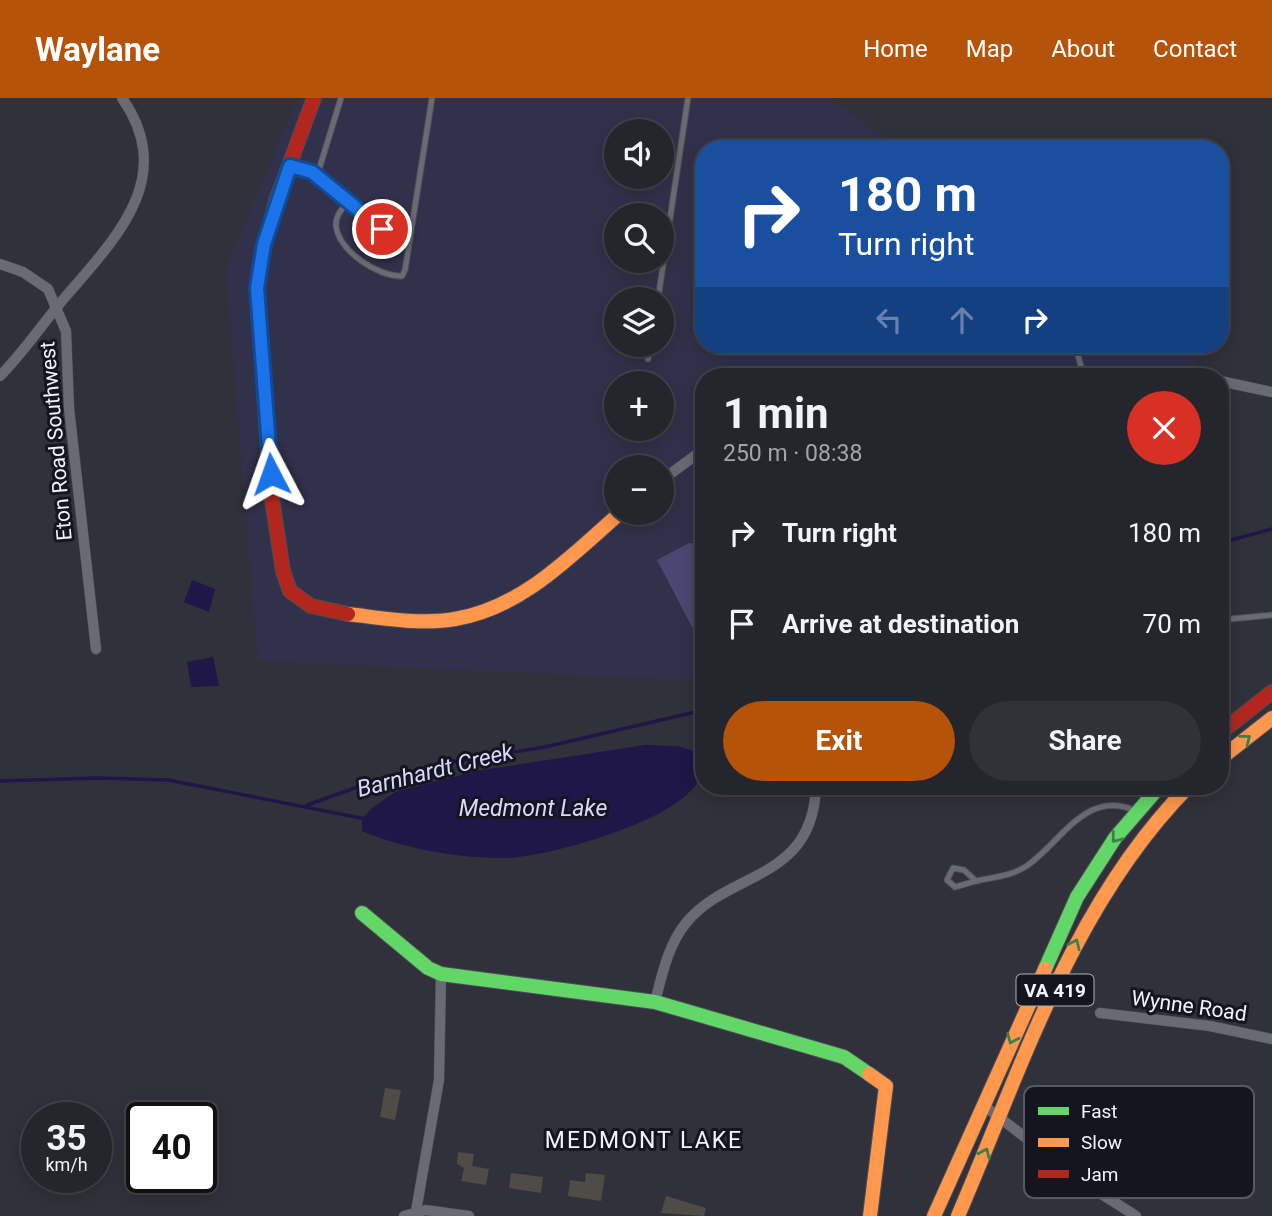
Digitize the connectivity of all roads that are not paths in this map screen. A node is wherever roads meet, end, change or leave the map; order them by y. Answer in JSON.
{"nodes":[{"id":1,"x":122,"y":98,"type":"edge"},
{"id":2,"x":314,"y":98,"type":"edge"},
{"id":3,"x":341,"y":98,"type":"edge"},
{"id":4,"x":432,"y":98,"type":"edge"},
{"id":5,"x":688,"y":98,"type":"edge"},
{"id":6,"x":290,"y":166,"type":"junction"},
{"id":7,"x":317,"y":176,"type":"junction"},
{"id":8,"x":348,"y":202,"type":"junction"},
{"id":9,"x":410,"y":239,"type":"junction"},
{"id":10,"x":0,"y":264,"type":"edge"},
{"id":11,"x":660,"y":287,"type":"edge"},
{"id":12,"x":58,"y":306,"type":"junction"},
{"id":13,"x":0,"y":376,"type":"edge"},
{"id":14,"x":1229,"y":383,"type":"edge"},
{"id":15,"x":1272,"y":392,"type":"edge"},
{"id":16,"x":695,"y":456,"type":"edge"},
{"id":17,"x":674,"y":471,"type":"edge"},
{"id":18,"x":606,"y":525,"type":"edge"},
{"id":19,"x":1272,"y":615,"type":"edge"},
{"id":20,"x":1229,"y":619,"type":"edge"},
{"id":21,"x":96,"y":649,"type":"dead end"},
{"id":22,"x":1272,"y":692,"type":"edge"},
{"id":23,"x":1272,"y":718,"type":"edge"},
{"id":24,"x":1229,"y":726,"type":"edge"},
{"id":25,"x":1229,"y":752,"type":"edge"},
{"id":26,"x":814,"y":795,"type":"edge"},
{"id":27,"x":1151,"y":795,"type":"edge"},
{"id":28,"x":1181,"y":795,"type":"edge"},
{"id":29,"x":1136,"y":811,"type":"junction"},
{"id":30,"x":976,"y":881,"type":"junction"},
{"id":31,"x":362,"y":913,"type":"dead end"},
{"id":32,"x":441,"y":974,"type":"junction"},
{"id":33,"x":655,"y":1002,"type":"junction"},
{"id":34,"x":1100,"y":1013,"type":"dead end"},
{"id":35,"x":1272,"y":1039,"type":"edge"},
{"id":36,"x":983,"y":1105,"type":"junction"},
{"id":37,"x":1000,"y":1118,"type":"junction"},
{"id":38,"x":1024,"y":1136,"type":"edge"},
{"id":39,"x":1108,"y":1198,"type":"edge"},
{"id":40,"x":415,"y":1211,"type":"junction"},
{"id":41,"x":404,"y":1216,"type":"edge"},
{"id":42,"x":469,"y":1216,"type":"edge"},
{"id":43,"x":870,"y":1216,"type":"edge"},
{"id":44,"x":934,"y":1216,"type":"edge"},
{"id":45,"x":958,"y":1216,"type":"edge"},
{"id":46,"x":1136,"y":1216,"type":"edge"}],
"edges":[{"from":1,"to":12,"type":"street"},
{"from":2,"to":6,"type":"street"},
{"from":3,"to":7,"type":"lane"},
{"from":4,"to":9,"type":"lane"},
{"from":5,"to":11,"type":"lane"},
{"from":6,"to":7,"type":"lane"},
{"from":6,"to":18,"type":"street"},
{"from":7,"to":8,"type":"lane"},
{"from":8,"to":9,"type":"lane"},
{"from":8,"to":9,"type":"lane"},
{"from":10,"to":12,"type":"street","name":"Eton Road Southwest"},
{"from":12,"to":13,"type":"street"},
{"from":12,"to":21,"type":"street","name":"Eton Road Southwest"},
{"from":14,"to":15,"type":"street"},
{"from":16,"to":17,"type":"street"},
{"from":19,"to":20,"type":"lane"},
{"from":22,"to":24,"type":"street"},
{"from":25,"to":23,"type":"street","one_way":true},
{"from":26,"to":33,"type":"street"},
{"from":27,"to":29,"type":"street","number":"VA 419"},
{"from":37,"to":28,"type":"street","number":"VA 419","one_way":true},
{"from":29,"to":30,"type":"lane"},
{"from":29,"to":36,"type":"street","number":"VA 419","one_way":true},
{"from":30,"to":30,"type":"lane"},
{"from":31,"to":32,"type":"street"},
{"from":32,"to":33,"type":"street"},
{"from":32,"to":40,"type":"street"},
{"from":33,"to":43,"type":"street"},
{"from":34,"to":35,"type":"street","name":"Wynne Road"},
{"from":36,"to":37,"type":"street"},
{"from":36,"to":44,"type":"street","number":"VA 419"},
{"from":37,"to":38,"type":"street"},
{"from":45,"to":37,"type":"street","number":"VA 419","one_way":true},
{"from":39,"to":46,"type":"street"},
{"from":40,"to":41,"type":"street"},
{"from":40,"to":42,"type":"street"}]}
